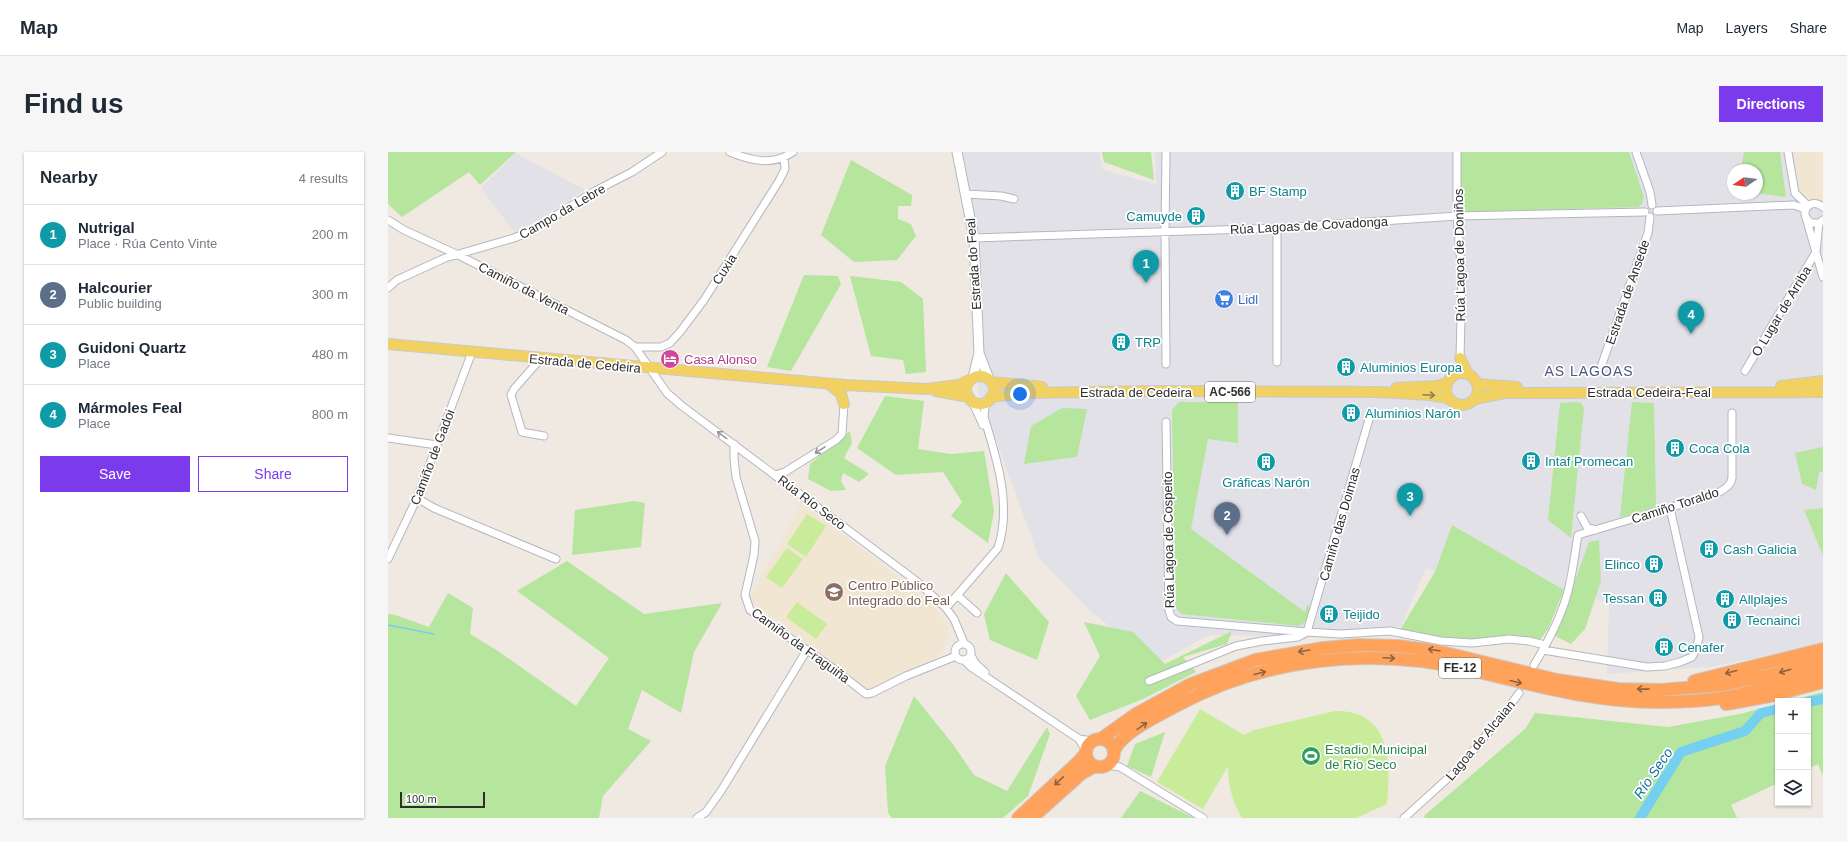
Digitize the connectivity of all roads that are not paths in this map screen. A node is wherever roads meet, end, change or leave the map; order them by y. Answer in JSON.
{"nodes":[{"id":1,"x":662,"y":152,"type":"edge"},
{"id":2,"x":730,"y":152,"type":"edge"},
{"id":3,"x":793,"y":152,"type":"edge"},
{"id":4,"x":957,"y":152,"type":"edge"},
{"id":5,"x":1166,"y":152,"type":"edge"},
{"id":6,"x":1457,"y":152,"type":"edge"},
{"id":7,"x":1636,"y":152,"type":"edge"},
{"id":8,"x":1788,"y":152,"type":"edge"},
{"id":9,"x":784,"y":158,"type":"junction"},
{"id":10,"x":966,"y":194,"type":"junction"},
{"id":11,"x":1014,"y":199,"type":"dead end"},
{"id":12,"x":1652,"y":204,"type":"junction"},
{"id":13,"x":1822,"y":205,"type":"edge"},
{"id":14,"x":1806,"y":208,"type":"junction"},
{"id":15,"x":1657,"y":211,"type":"junction"},
{"id":16,"x":1647,"y":214,"type":"junction"},
{"id":17,"x":1457,"y":216,"type":"junction"},
{"id":18,"x":388,"y":220,"type":"edge"},
{"id":19,"x":1808,"y":221,"type":"junction"},
{"id":20,"x":1821,"y":221,"type":"edge"},
{"id":21,"x":1277,"y":228,"type":"junction"},
{"id":22,"x":1164,"y":233,"type":"junction"},
{"id":23,"x":974,"y":238,"type":"junction"},
{"id":24,"x":1816,"y":252,"type":"junction"},
{"id":25,"x":456,"y":254,"type":"junction"},
{"id":26,"x":1823,"y":277,"type":"edge"},
{"id":27,"x":388,"y":288,"type":"edge"},
{"id":28,"x":388,"y":344,"type":"edge"},
{"id":29,"x":635,"y":347,"type":"junction"},
{"id":30,"x":472,"y":352,"type":"junction"},
{"id":31,"x":979,"y":353,"type":"junction"},
{"id":32,"x":1460,"y":358,"type":"junction"},
{"id":33,"x":538,"y":359,"type":"junction"},
{"id":34,"x":1277,"y":362,"type":"dead end"},
{"id":35,"x":1166,"y":364,"type":"dead end"},
{"id":36,"x":1601,"y":367,"type":"dead end"},
{"id":37,"x":650,"y":369,"type":"junction"},
{"id":38,"x":1745,"y":370,"type":"dead end"},
{"id":39,"x":1455,"y":374,"type":"junction"},
{"id":40,"x":1468,"y":374,"type":"junction"},
{"id":41,"x":971,"y":379,"type":"junction"},
{"id":42,"x":990,"y":381,"type":"junction"},
{"id":43,"x":1823,"y":382,"type":"edge"},
{"id":44,"x":1447,"y":383,"type":"junction"},
{"id":45,"x":829,"y":384,"type":"junction"},
{"id":46,"x":1477,"y":384,"type":"junction"},
{"id":47,"x":845,"y":385,"type":"junction"},
{"id":48,"x":860,"y":386,"type":"junction"},
{"id":49,"x":927,"y":389,"type":"junction"},
{"id":50,"x":1823,"y":392,"type":"edge"},
{"id":51,"x":1448,"y":398,"type":"junction"},
{"id":52,"x":970,"y":399,"type":"junction"},
{"id":53,"x":990,"y":399,"type":"junction"},
{"id":54,"x":1475,"y":399,"type":"junction"},
{"id":55,"x":844,"y":404,"type":"junction"},
{"id":56,"x":1732,"y":413,"type":"dead end"},
{"id":57,"x":1370,"y":416,"type":"dead end"},
{"id":58,"x":1166,"y":422,"type":"dead end"},
{"id":59,"x":544,"y":436,"type":"dead end"},
{"id":60,"x":388,"y":438,"type":"edge"},
{"id":61,"x":734,"y":444,"type":"junction"},
{"id":62,"x":437,"y":445,"type":"junction"},
{"id":63,"x":993,"y":448,"type":"junction"},
{"id":64,"x":796,"y":465,"type":"junction"},
{"id":65,"x":775,"y":475,"type":"junction"},
{"id":66,"x":786,"y":483,"type":"junction"},
{"id":67,"x":417,"y":498,"type":"junction"},
{"id":68,"x":1670,"y":508,"type":"junction"},
{"id":69,"x":1580,"y":516,"type":"dead end"},
{"id":70,"x":1596,"y":530,"type":"junction"},
{"id":71,"x":388,"y":559,"type":"edge"},
{"id":72,"x":556,"y":559,"type":"dead end"},
{"id":73,"x":957,"y":595,"type":"junction"},
{"id":74,"x":946,"y":608,"type":"junction"},
{"id":75,"x":977,"y":613,"type":"dead end"},
{"id":76,"x":1307,"y":632,"type":"junction"},
{"id":77,"x":964,"y":643,"type":"junction"},
{"id":78,"x":1544,"y":648,"type":"junction"},
{"id":79,"x":1823,"y":649,"type":"edge"},
{"id":80,"x":807,"y":650,"type":"junction"},
{"id":81,"x":971,"y":655,"type":"junction"},
{"id":82,"x":956,"y":656,"type":"junction"},
{"id":83,"x":964,"y":660,"type":"junction"},
{"id":84,"x":1823,"y":660,"type":"edge"},
{"id":85,"x":1534,"y":665,"type":"dead end"},
{"id":86,"x":1823,"y":671,"type":"edge"},
{"id":87,"x":1149,"y":681,"type":"dead end"},
{"id":88,"x":1823,"y":682,"type":"edge"},
{"id":89,"x":996,"y":683,"type":"junction"},
{"id":90,"x":1660,"y":690,"type":"junction"},
{"id":91,"x":1519,"y":693,"type":"dead end"},
{"id":92,"x":1659,"y":702,"type":"junction"},
{"id":93,"x":1091,"y":746,"type":"junction"},
{"id":94,"x":1107,"y":760,"type":"junction"},
{"id":95,"x":697,"y":818,"type":"edge"},
{"id":96,"x":1018,"y":818,"type":"edge"},
{"id":97,"x":1032,"y":818,"type":"edge"},
{"id":98,"x":1203,"y":818,"type":"edge"},
{"id":99,"x":1404,"y":818,"type":"edge"}],
"edges":[{"from":1,"to":25,"type":"street","name":"Campo da Lebre"},
{"from":2,"to":9,"type":"street"},
{"from":3,"to":9,"type":"street"},
{"from":4,"to":10,"type":"main road","name":"Estrada do Feal"},
{"from":5,"to":22,"type":"street"},
{"from":6,"to":17,"type":"street","name":"Rúa Lagoa de Doniños"},
{"from":7,"to":12,"type":"street"},
{"from":8,"to":14,"type":"street"},
{"from":9,"to":29,"type":"street","name":"Cuxia"},
{"from":10,"to":11,"type":"street"},
{"from":10,"to":23,"type":"main road","name":"Estrada do Feal"},
{"from":12,"to":15,"type":"street"},
{"from":12,"to":16,"type":"street"},
{"from":13,"to":14,"type":"street"},
{"from":14,"to":15,"type":"street"},
{"from":14,"to":19,"type":"street"},
{"from":15,"to":16,"type":"street"},
{"from":16,"to":17,"type":"street","name":"Rúa Lagoas de Covadonga"},
{"from":16,"to":36,"type":"street","name":"Estrada de Ansede"},
{"from":17,"to":21,"type":"street","name":"Rúa Lagoas de Covadonga"},
{"from":17,"to":32,"type":"street","name":"Rúa Lagoa de Doniños"},
{"from":18,"to":25,"type":"street","name":"Camiño da Venta"},
{"from":19,"to":20,"type":"street"},
{"from":19,"to":24,"type":"street"},
{"from":20,"to":24,"type":"street"},
{"from":21,"to":22,"type":"street","name":"Rúa Lagoas de Covadonga"},
{"from":21,"to":34,"type":"street"},
{"from":22,"to":23,"type":"street","name":"Rúa Lagoas de Covadonga"},
{"from":22,"to":35,"type":"street"},
{"from":23,"to":31,"type":"main road","name":"Estrada do Feal"},
{"from":24,"to":26,"type":"street"},
{"from":24,"to":38,"type":"street","name":"O Lugar de Arriba"},
{"from":25,"to":27,"type":"street","name":"Campo da Lebre"},
{"from":25,"to":29,"type":"street","name":"Camiño da Venta"},
{"from":28,"to":30,"type":"main road","name":"Estrada de Cedeira"},
{"from":29,"to":37,"type":"street","name":"Camiño da Venta"},
{"from":30,"to":33,"type":"main road","name":"Estrada de Cedeira"},
{"from":30,"to":62,"type":"street","name":"Camiño de Gadoi"},
{"from":31,"to":41,"type":"main road","name":"Estrada do Feal"},
{"from":31,"to":42,"type":"main road","name":"Estrada do Feal"},
{"from":32,"to":39,"type":"main road"},
{"from":32,"to":40,"type":"main road"},
{"from":33,"to":37,"type":"main road","name":"Estrada de Cedeira"},
{"from":33,"to":59,"type":"street"},
{"from":37,"to":45,"type":"main road","name":"Estrada de Cedeira"},
{"from":61,"to":37,"type":"street","name":"Rúa Río Seco","one_way":true},
{"from":39,"to":40,"type":"main road"},
{"from":39,"to":44,"type":"main road"},
{"from":40,"to":46,"type":"main road"},
{"from":41,"to":42,"type":"main road"},
{"from":41,"to":49,"type":"main road","name":"Estrada de Cedeira"},
{"from":41,"to":52,"type":"main road"},
{"from":42,"to":44,"type":"main road","name":"Estrada de Cedeira"},
{"from":42,"to":53,"type":"main road"},
{"from":43,"to":46,"type":"main road","name":"Estrada Cedeira-Feal"},
{"from":44,"to":51,"type":"main road"},
{"from":45,"to":47,"type":"main road","name":"Estrada de Cedeira"},
{"from":45,"to":55,"type":"main road"},
{"from":46,"to":54,"type":"main road"},
{"from":47,"to":48,"type":"main road","name":"Estrada de Cedeira"},
{"from":47,"to":55,"type":"main road"},
{"from":48,"to":49,"type":"main road","name":"Estrada de Cedeira"},
{"from":48,"to":55,"type":"main road"},
{"from":49,"to":52,"type":"main road","name":"Estrada de Cedeira"},
{"from":50,"to":54,"type":"main road","name":"Estrada Cedeira-Feal","number":"AC-566"},
{"from":53,"to":51,"type":"main road","name":"Estrada de Cedeira","number":"AC-566","one_way":true},
{"from":51,"to":54,"type":"main road","number":"AC-566"},
{"from":52,"to":53,"type":"main road"},
{"from":52,"to":63,"type":"street"},
{"from":53,"to":63,"type":"street"},
{"from":55,"to":64,"type":"street","one_way":true},
{"from":56,"to":68,"type":"street","name":"Camiño Toraldo"},
{"from":57,"to":76,"type":"street","name":"Camiño das Doimas"},
{"from":58,"to":76,"type":"street","name":"Rúa Lagoa de Cospeito"},
{"from":60,"to":62,"type":"street"},
{"from":61,"to":65,"type":"street","name":"Rúa Río Seco"},
{"from":61,"to":80,"type":"street","name":"Camiño da Fraguiña"},
{"from":62,"to":67,"type":"street","name":"Camiño de Gadoi"},
{"from":63,"to":73,"type":"street"},
{"from":64,"to":65,"type":"street"},
{"from":64,"to":66,"type":"street"},
{"from":65,"to":66,"type":"street","name":"Rúa Río Seco"},
{"from":66,"to":74,"type":"street","name":"Rúa Río Seco"},
{"from":67,"to":71,"type":"street","name":"Camiño de Gadoi"},
{"from":67,"to":72,"type":"street"},
{"from":68,"to":70,"type":"street","name":"Camiño Toraldo"},
{"from":68,"to":78,"type":"street"},
{"from":69,"to":70,"type":"street"},
{"from":70,"to":78,"type":"street","name":"Camiño Toraldo"},
{"from":73,"to":74,"type":"street"},
{"from":73,"to":75,"type":"street"},
{"from":74,"to":77,"type":"street","name":"Rúa Río Seco"},
{"from":76,"to":78,"type":"street"},
{"from":76,"to":87,"type":"street"},
{"from":77,"to":81,"type":"street"},
{"from":77,"to":82,"type":"street"},
{"from":78,"to":85,"type":"street"},
{"from":79,"to":90,"type":"highway","one_way":true},
{"from":80,"to":82,"type":"street","name":"Camiño da Fraguiña"},
{"from":80,"to":95,"type":"street"},
{"from":81,"to":83,"type":"street"},
{"from":81,"to":89,"type":"street"},
{"from":82,"to":83,"type":"street"},
{"from":83,"to":89,"type":"street"},
{"from":84,"to":90,"type":"highway","number":"FE-12","one_way":true},
{"from":86,"to":92,"type":"highway","number":"FE-12"},
{"from":88,"to":92,"type":"highway"},
{"from":89,"to":93,"type":"street"},
{"from":90,"to":93,"type":"highway","number":"FE-12","one_way":true},
{"from":91,"to":99,"type":"street","name":"Lagoa de Alcaian"},
{"from":94,"to":92,"type":"highway","number":"FE-12","one_way":true},
{"from":93,"to":94,"type":"highway"},
{"from":93,"to":94,"type":"highway"},
{"from":93,"to":96,"type":"highway","one_way":true},
{"from":94,"to":97,"type":"highway"},
{"from":94,"to":98,"type":"street"}]}
